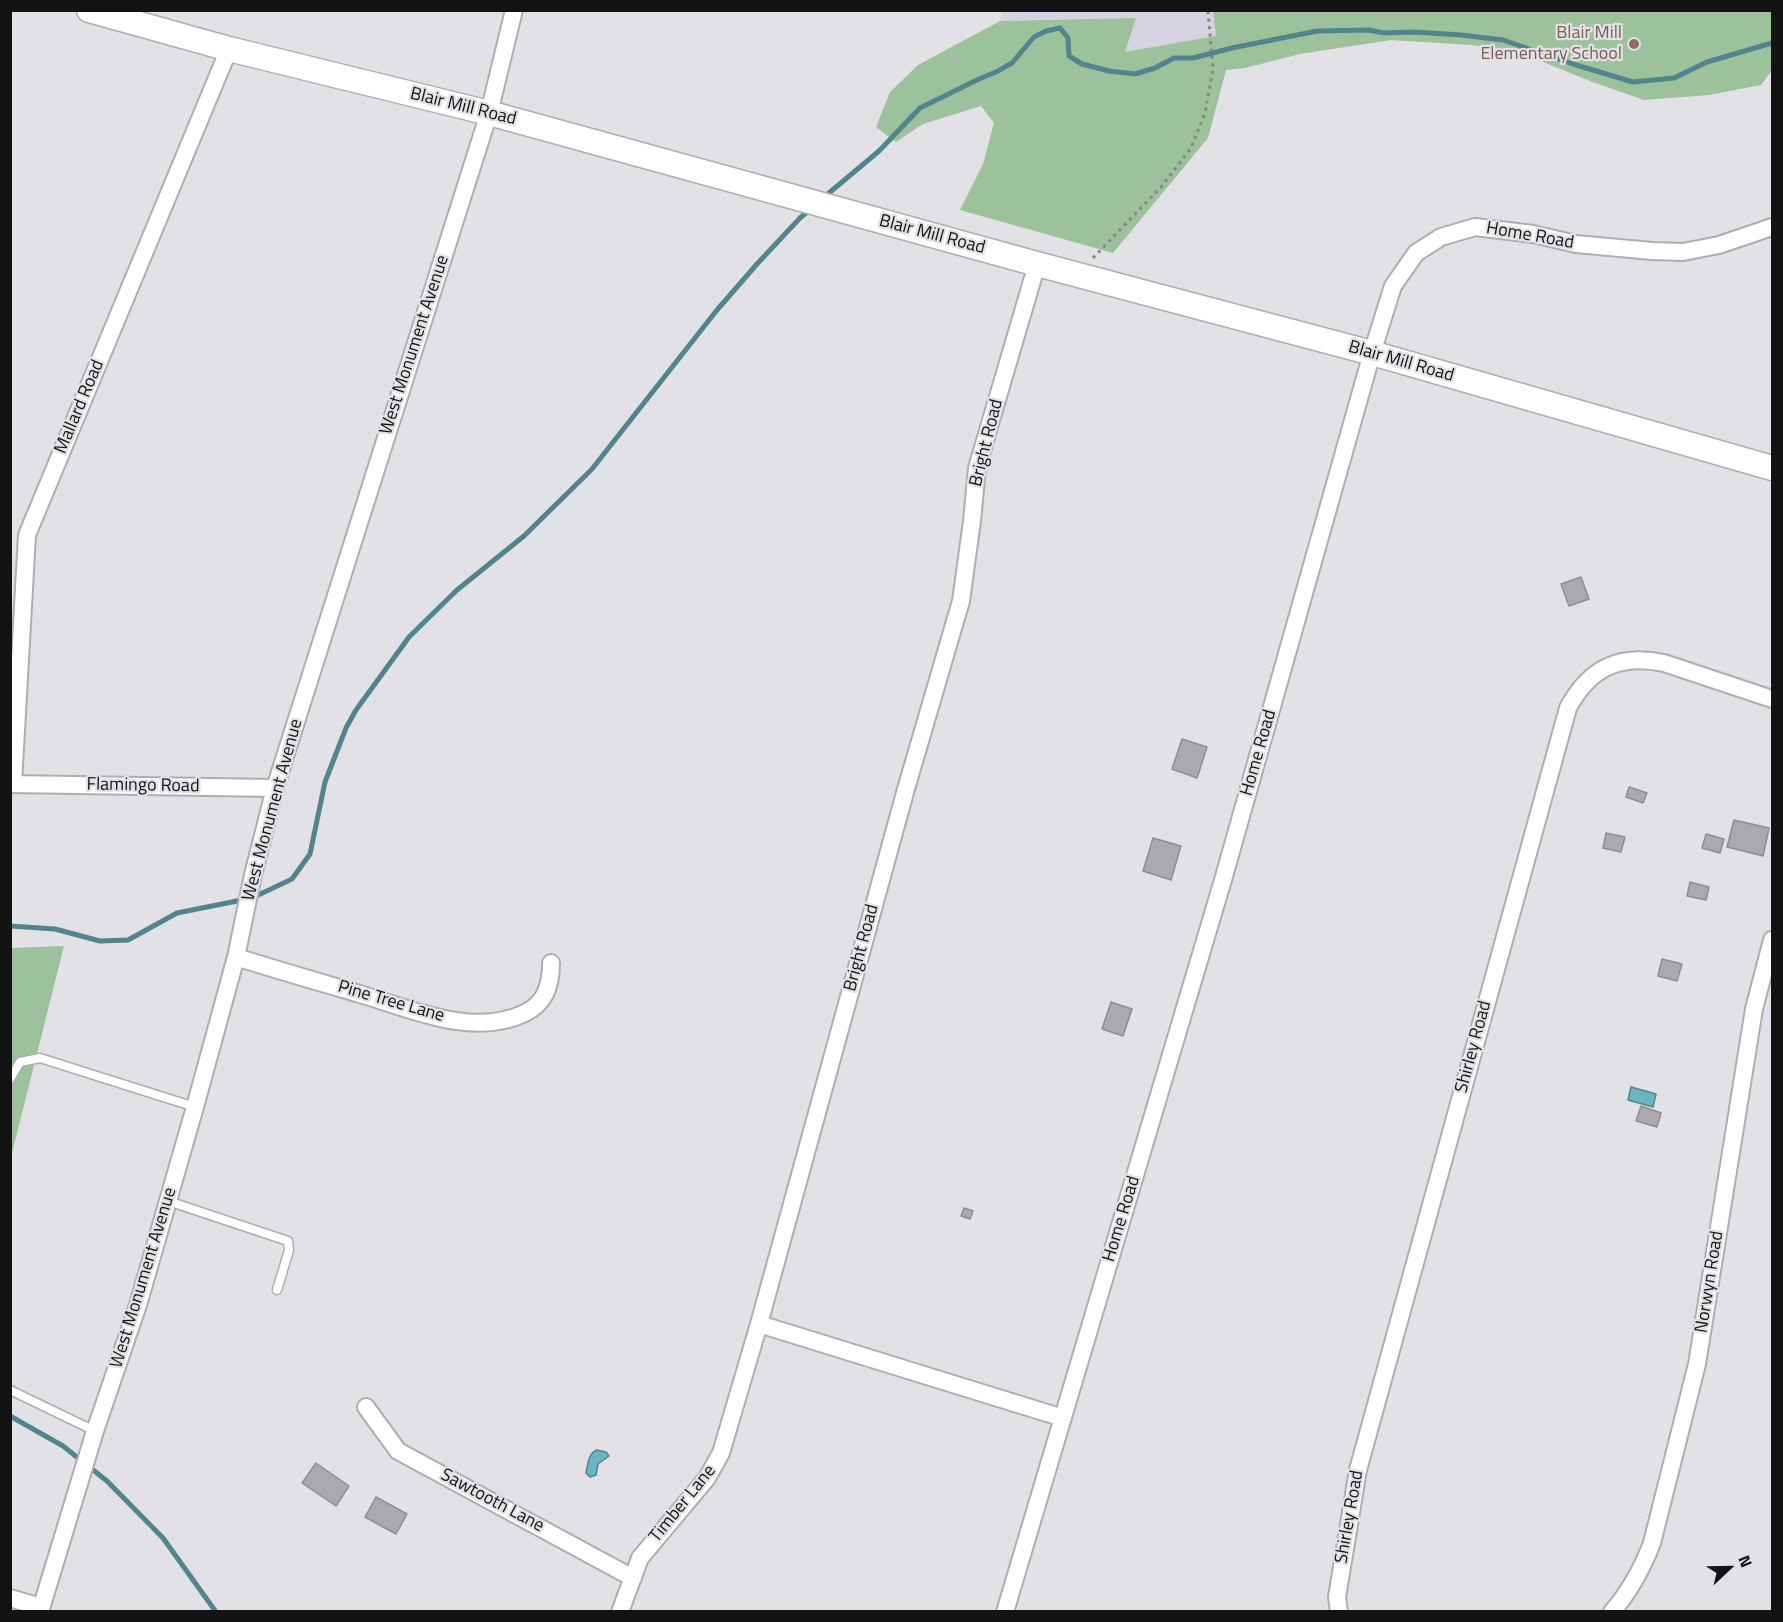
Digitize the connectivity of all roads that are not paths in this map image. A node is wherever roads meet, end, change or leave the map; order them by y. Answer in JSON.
{"nodes":[{"id":1,"x":89,"y":10,"type":"edge"},
{"id":2,"x":514,"y":10,"type":"edge"},
{"id":3,"x":229,"y":49,"type":"junction"},
{"id":4,"x":489,"y":113,"type":"junction"},
{"id":5,"x":1773,"y":227,"type":"edge"},
{"id":6,"x":1037,"y":264,"type":"junction"},
{"id":7,"x":1372,"y":353,"type":"junction"},
{"id":8,"x":1773,"y":468,"type":"edge"},
{"id":9,"x":1773,"y":699,"type":"edge"},
{"id":10,"x":12,"y":784,"type":"edge"},
{"id":11,"x":275,"y":788,"type":"junction"},
{"id":12,"x":1773,"y":940,"type":"edge"},
{"id":13,"x":236,"y":957,"type":"junction"},
{"id":14,"x":551,"y":963,"type":"dead end"},
{"id":15,"x":10,"y":1079,"type":"edge"},
{"id":16,"x":195,"y":1107,"type":"junction"},
{"id":17,"x":168,"y":1201,"type":"junction"},
{"id":18,"x":277,"y":1290,"type":"dead end"},
{"id":19,"x":759,"y":1324,"type":"junction"},
{"id":20,"x":10,"y":1390,"type":"edge"},
{"id":21,"x":366,"y":1407,"type":"dead end"},
{"id":22,"x":1063,"y":1418,"type":"junction"},
{"id":23,"x":95,"y":1431,"type":"junction"},
{"id":24,"x":633,"y":1578,"type":"junction"},
{"id":25,"x":10,"y":1598,"type":"edge"},
{"id":26,"x":40,"y":1609,"type":"edge"},
{"id":27,"x":620,"y":1611,"type":"edge"},
{"id":28,"x":1005,"y":1611,"type":"edge"},
{"id":29,"x":1339,"y":1611,"type":"edge"},
{"id":30,"x":1612,"y":1611,"type":"edge"}],
"edges":[{"from":1,"to":3,"type":"main road","name":"Blair Mill Road"},
{"from":2,"to":4,"type":"street","name":"West Monument Avenue"},
{"from":3,"to":4,"type":"main road","name":"Blair Mill Road"},
{"from":3,"to":10,"type":"street","name":"Mallard Road"},
{"from":4,"to":6,"type":"main road","name":"Blair Mill Road"},
{"from":4,"to":11,"type":"street","name":"West Monument Avenue"},
{"from":5,"to":7,"type":"street","name":"Home Road"},
{"from":6,"to":7,"type":"main road","name":"Blair Mill Road"},
{"from":6,"to":19,"type":"street","name":"Bright Road"},
{"from":7,"to":8,"type":"main road","name":"Blair Mill Road"},
{"from":7,"to":22,"type":"street","name":"Home Road"},
{"from":9,"to":29,"type":"street","name":"Shirley Road"},
{"from":10,"to":11,"type":"street","name":"Flamingo Road"},
{"from":11,"to":13,"type":"street","name":"West Monument Avenue"},
{"from":12,"to":30,"type":"street","name":"Norwyn Road"},
{"from":13,"to":14,"type":"street","name":"Pine Tree Lane"},
{"from":13,"to":16,"type":"street","name":"West Monument Avenue"},
{"from":15,"to":16,"type":"lane"},
{"from":16,"to":17,"type":"street","name":"West Monument Avenue"},
{"from":17,"to":18,"type":"lane"},
{"from":17,"to":23,"type":"street","name":"West Monument Avenue"},
{"from":19,"to":22,"type":"street"},
{"from":19,"to":24,"type":"street","name":"Timber Lane"},
{"from":20,"to":23,"type":"lane"},
{"from":21,"to":24,"type":"street","name":"Sawtooth Lane"},
{"from":22,"to":28,"type":"street","name":"Home Road"},
{"from":23,"to":26,"type":"street","name":"West Monument Avenue"},
{"from":24,"to":27,"type":"street","name":"Timber Lane"},
{"from":25,"to":26,"type":"street"}]}
